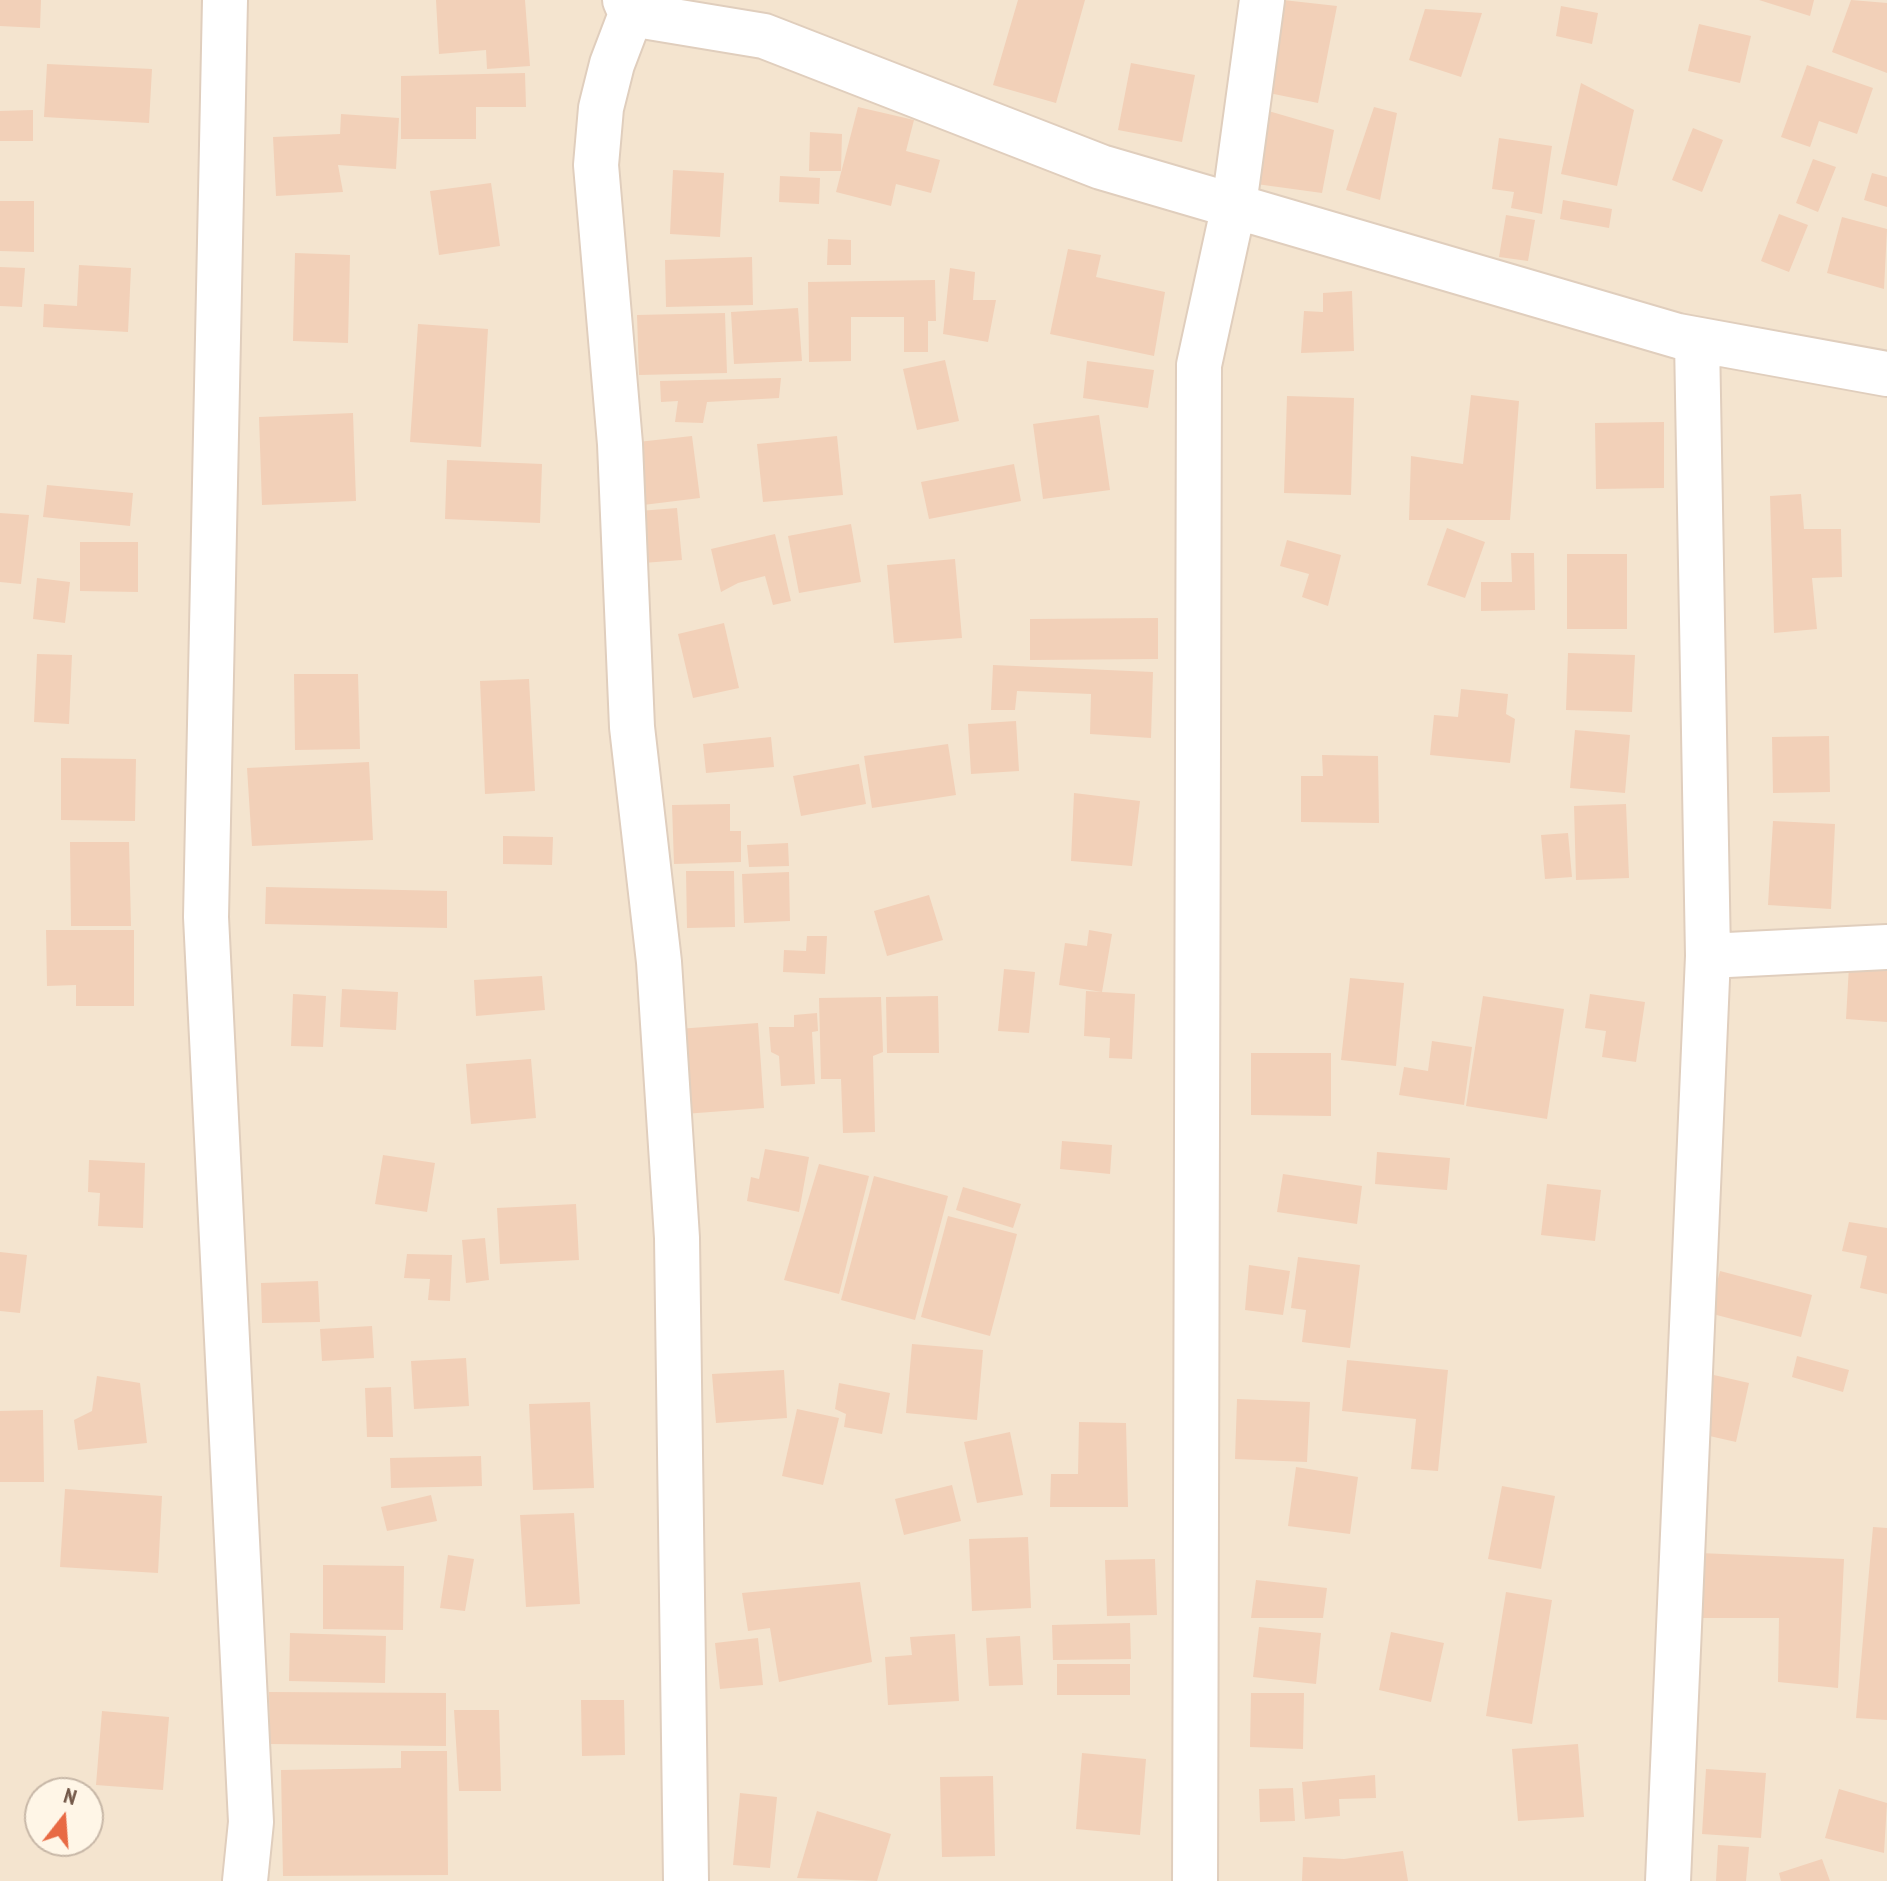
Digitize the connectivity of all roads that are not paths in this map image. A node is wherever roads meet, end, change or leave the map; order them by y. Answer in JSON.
{"nodes":[{"id":1,"x":225,"y":0,"type":"edge"},
{"id":2,"x":1262,"y":0,"type":"edge"},
{"id":3,"x":633,"y":5,"type":"edge"},
{"id":4,"x":1234,"y":205,"type":"junction"},
{"id":5,"x":1697,"y":340,"type":"junction"},
{"id":6,"x":1887,"y":374,"type":"edge"},
{"id":7,"x":1887,"y":947,"type":"edge"},
{"id":8,"x":1708,"y":956,"type":"junction"},
{"id":9,"x":245,"y":1881,"type":"edge"},
{"id":10,"x":686,"y":1881,"type":"edge"},
{"id":11,"x":1195,"y":1881,"type":"edge"},
{"id":12,"x":1668,"y":1881,"type":"edge"}],
"edges":[{"from":1,"to":9,"type":"street"},
{"from":2,"to":4,"type":"street"},
{"from":3,"to":4,"type":"street"},
{"from":3,"to":10,"type":"street"},
{"from":4,"to":5,"type":"street"},
{"from":4,"to":11,"type":"street"},
{"from":5,"to":6,"type":"street"},
{"from":5,"to":8,"type":"street"},
{"from":7,"to":8,"type":"street"},
{"from":8,"to":12,"type":"street"}]}
